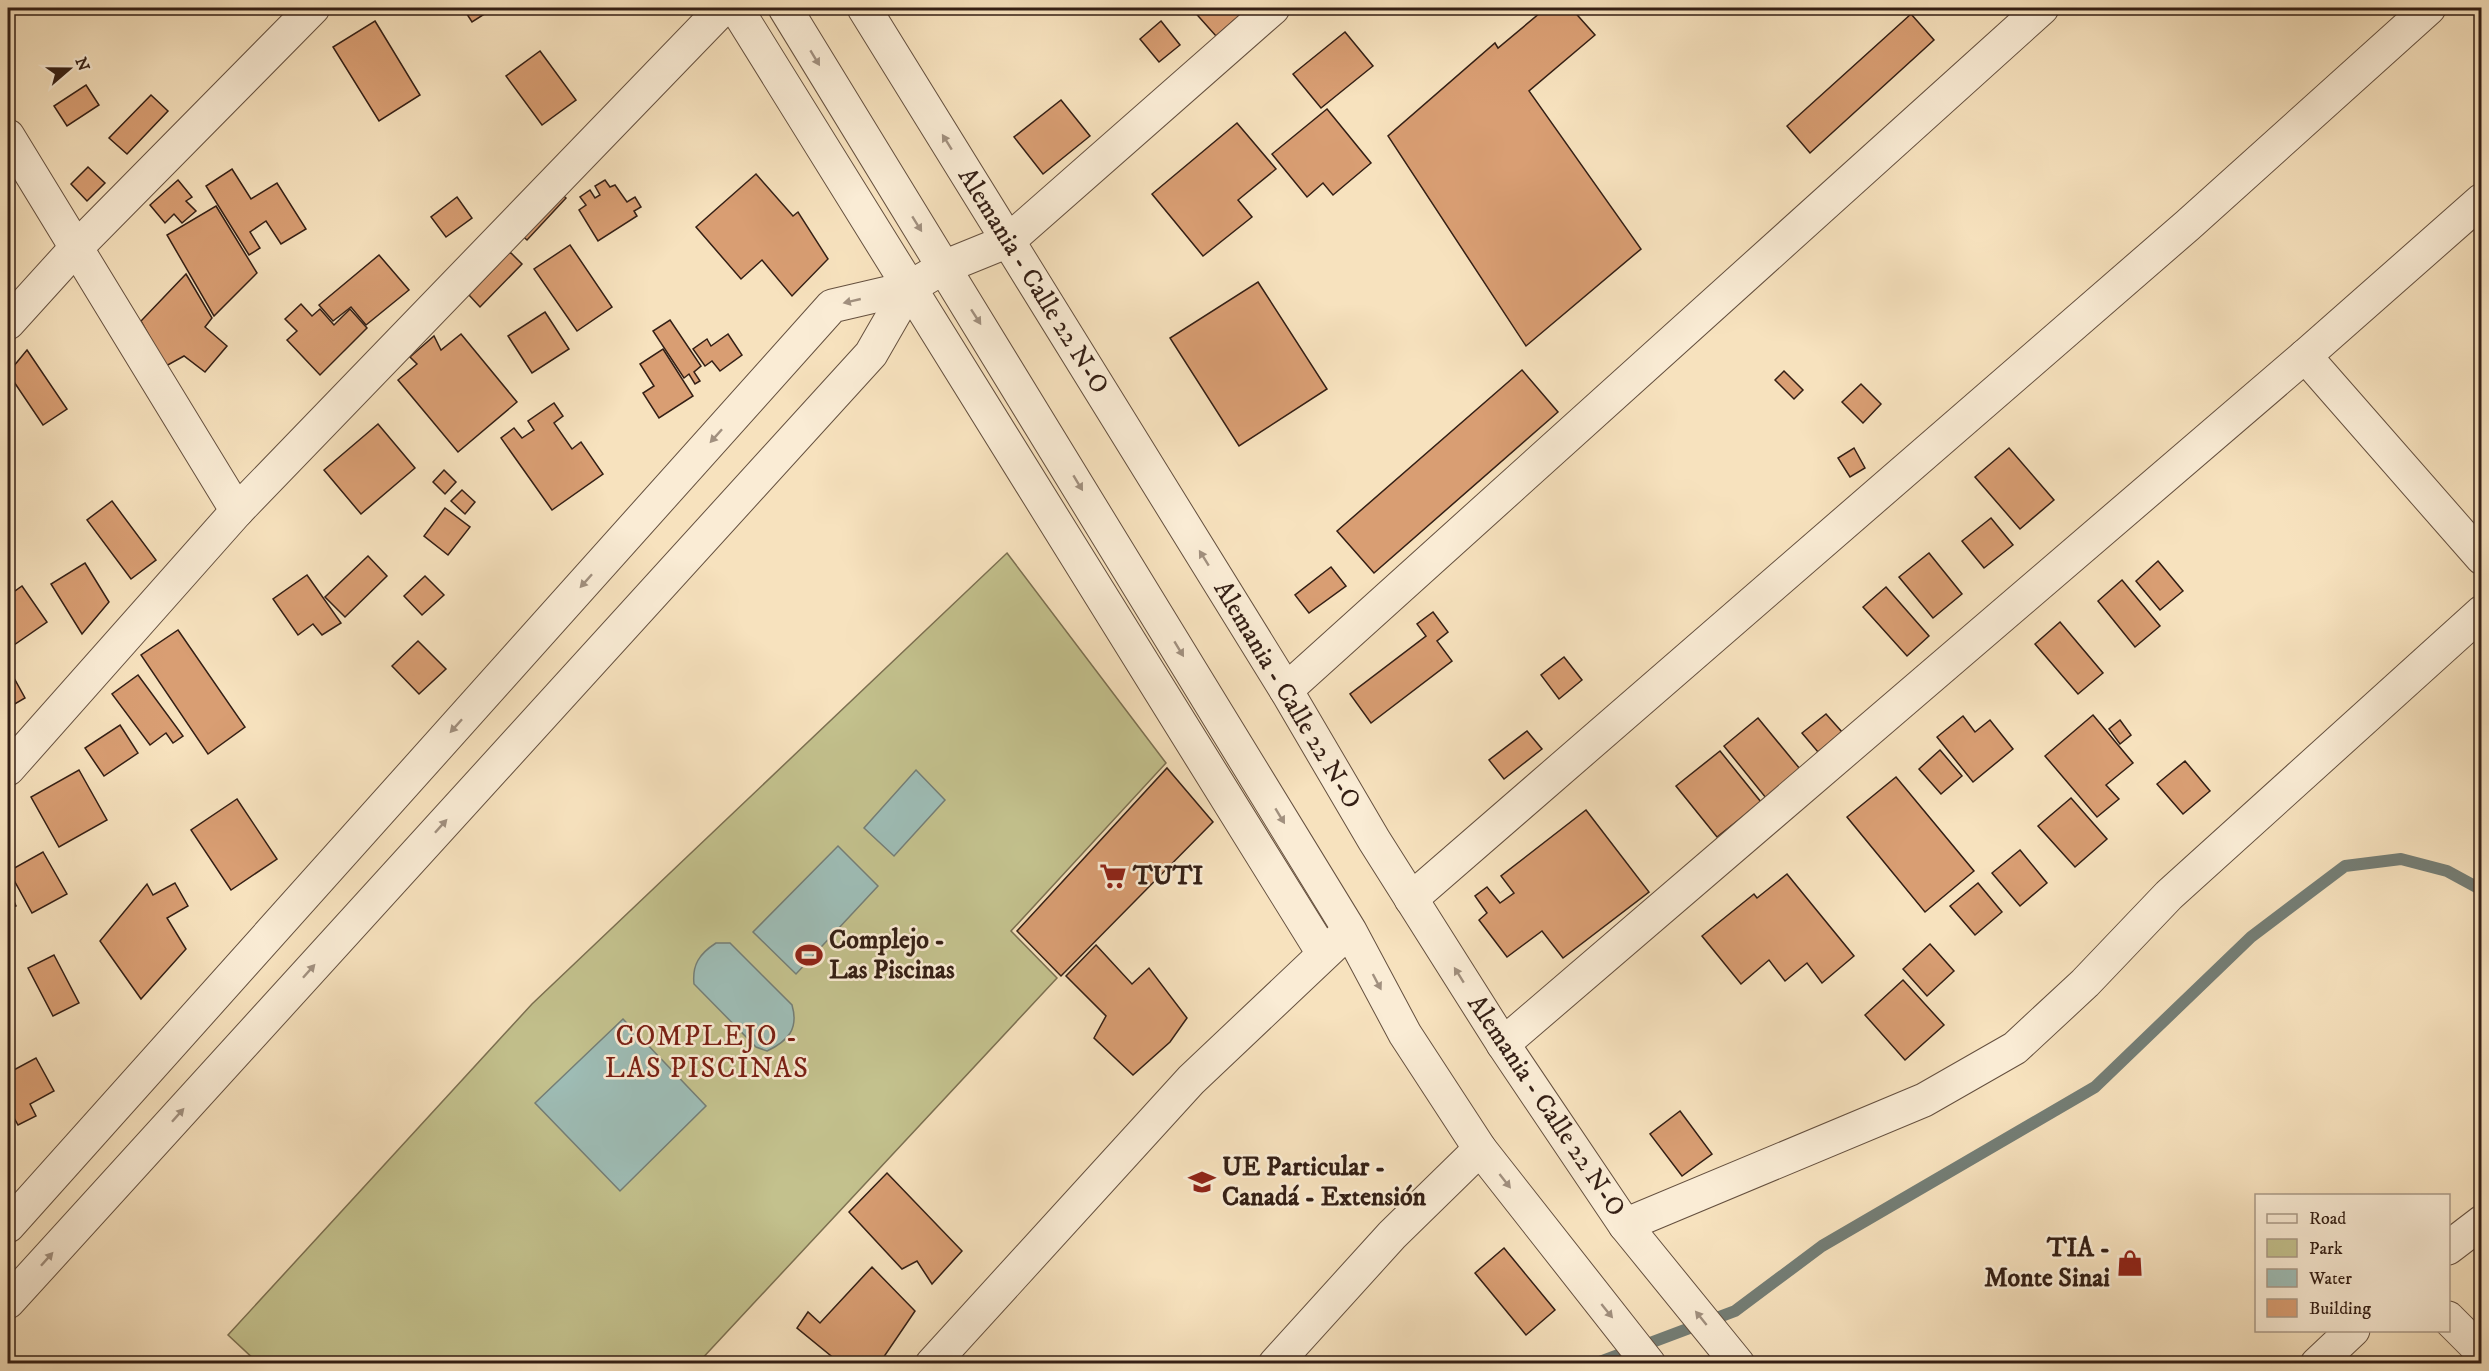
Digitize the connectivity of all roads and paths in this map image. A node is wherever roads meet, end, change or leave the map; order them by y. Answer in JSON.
{"nodes":[{"id":1,"x":313,"y":8,"type":"edge"},
{"id":2,"x":723,"y":8,"type":"edge"},
{"id":3,"x":736,"y":8,"type":"edge"},
{"id":4,"x":785,"y":8,"type":"edge"},
{"id":5,"x":864,"y":8,"type":"edge"},
{"id":6,"x":1274,"y":8,"type":"edge"},
{"id":7,"x":2042,"y":8,"type":"edge"},
{"id":8,"x":2429,"y":8,"type":"edge"},
{"id":9,"x":8,"y":136,"type":"edge"},
{"id":10,"x":2481,"y":200,"type":"edge"},
{"id":11,"x":1008,"y":241,"type":"junction"},
{"id":12,"x":76,"y":248,"type":"junction"},
{"id":13,"x":944,"y":267,"type":"junction"},
{"id":14,"x":909,"y":288,"type":"junction"},
{"id":15,"x":8,"y":323,"type":"edge"},
{"id":16,"x":2305,"y":356,"type":"junction"},
{"id":17,"x":237,"y":511,"type":"junction"},
{"id":18,"x":2481,"y":558,"type":"edge"},
{"id":19,"x":2481,"y":612,"type":"edge"},
{"id":20,"x":1286,"y":690,"type":"junction"},
{"id":21,"x":8,"y":769,"type":"edge"},
{"id":22,"x":1411,"y":899,"type":"junction"},
{"id":23,"x":1350,"y":931,"type":"junction"},
{"id":24,"x":1323,"y":954,"type":"junction"},
{"id":25,"x":1503,"y":1044,"type":"junction"},
{"id":26,"x":1480,"y":1149,"type":"junction"},
{"id":27,"x":2481,"y":1222,"type":"edge"},
{"id":28,"x":8,"y":1226,"type":"edge"},
{"id":29,"x":1635,"y":1237,"type":"junction"},
{"id":30,"x":2450,"y":1246,"type":"edge"},
{"id":31,"x":8,"y":1302,"type":"edge"},
{"id":32,"x":2450,"y":1320,"type":"edge"},
{"id":33,"x":2351,"y":1332,"type":"edge"},
{"id":34,"x":2481,"y":1352,"type":"edge"},
{"id":35,"x":932,"y":1364,"type":"edge"},
{"id":36,"x":1275,"y":1364,"type":"edge"},
{"id":37,"x":1649,"y":1364,"type":"edge"},
{"id":38,"x":1738,"y":1364,"type":"edge"},
{"id":39,"x":2317,"y":1364,"type":"edge"}],
"edges":[{"from":1,"to":12,"type":"street"},
{"from":2,"to":17,"type":"street"},
{"from":3,"to":14,"type":"street"},
{"from":4,"to":13,"type":"street","one_way":true},
{"from":11,"to":5,"type":"street","name":"Alemania - Calle 22 N-O","one_way":true},
{"from":6,"to":11,"type":"street"},
{"from":7,"to":20,"type":"street"},
{"from":8,"to":22,"type":"street"},
{"from":9,"to":12,"type":"street"},
{"from":10,"to":16,"type":"street"},
{"from":11,"to":13,"type":"street"},
{"from":20,"to":11,"type":"street","name":"Alemania - Calle 22 N-O","one_way":true},
{"from":12,"to":15,"type":"street"},
{"from":12,"to":17,"type":"street"},
{"from":13,"to":14,"type":"street"},
{"from":13,"to":23,"type":"street","one_way":true},
{"from":14,"to":24,"type":"street"},
{"from":14,"to":28,"type":"street","one_way":true},
{"from":31,"to":14,"type":"street","one_way":true},
{"from":16,"to":18,"type":"street"},
{"from":16,"to":25,"type":"street"},
{"from":17,"to":21,"type":"street"},
{"from":19,"to":29,"type":"street"},
{"from":20,"to":22,"type":"street","name":"Alemania - Calle 22 N-O"},
{"from":25,"to":22,"type":"street","name":"Alemania - Calle 22 N-O","one_way":true},
{"from":23,"to":24,"type":"street"},
{"from":23,"to":26,"type":"street","one_way":true},
{"from":24,"to":35,"type":"street"},
{"from":25,"to":29,"type":"street","name":"Alemania - Calle 22 N-O"},
{"from":26,"to":36,"type":"street"},
{"from":26,"to":37,"type":"street","one_way":true},
{"from":27,"to":30,"type":"street"},
{"from":38,"to":29,"type":"street","name":"Alemania - Calle 22 N-O","one_way":true},
{"from":32,"to":34,"type":"street"},
{"from":33,"to":39,"type":"street"}]}
